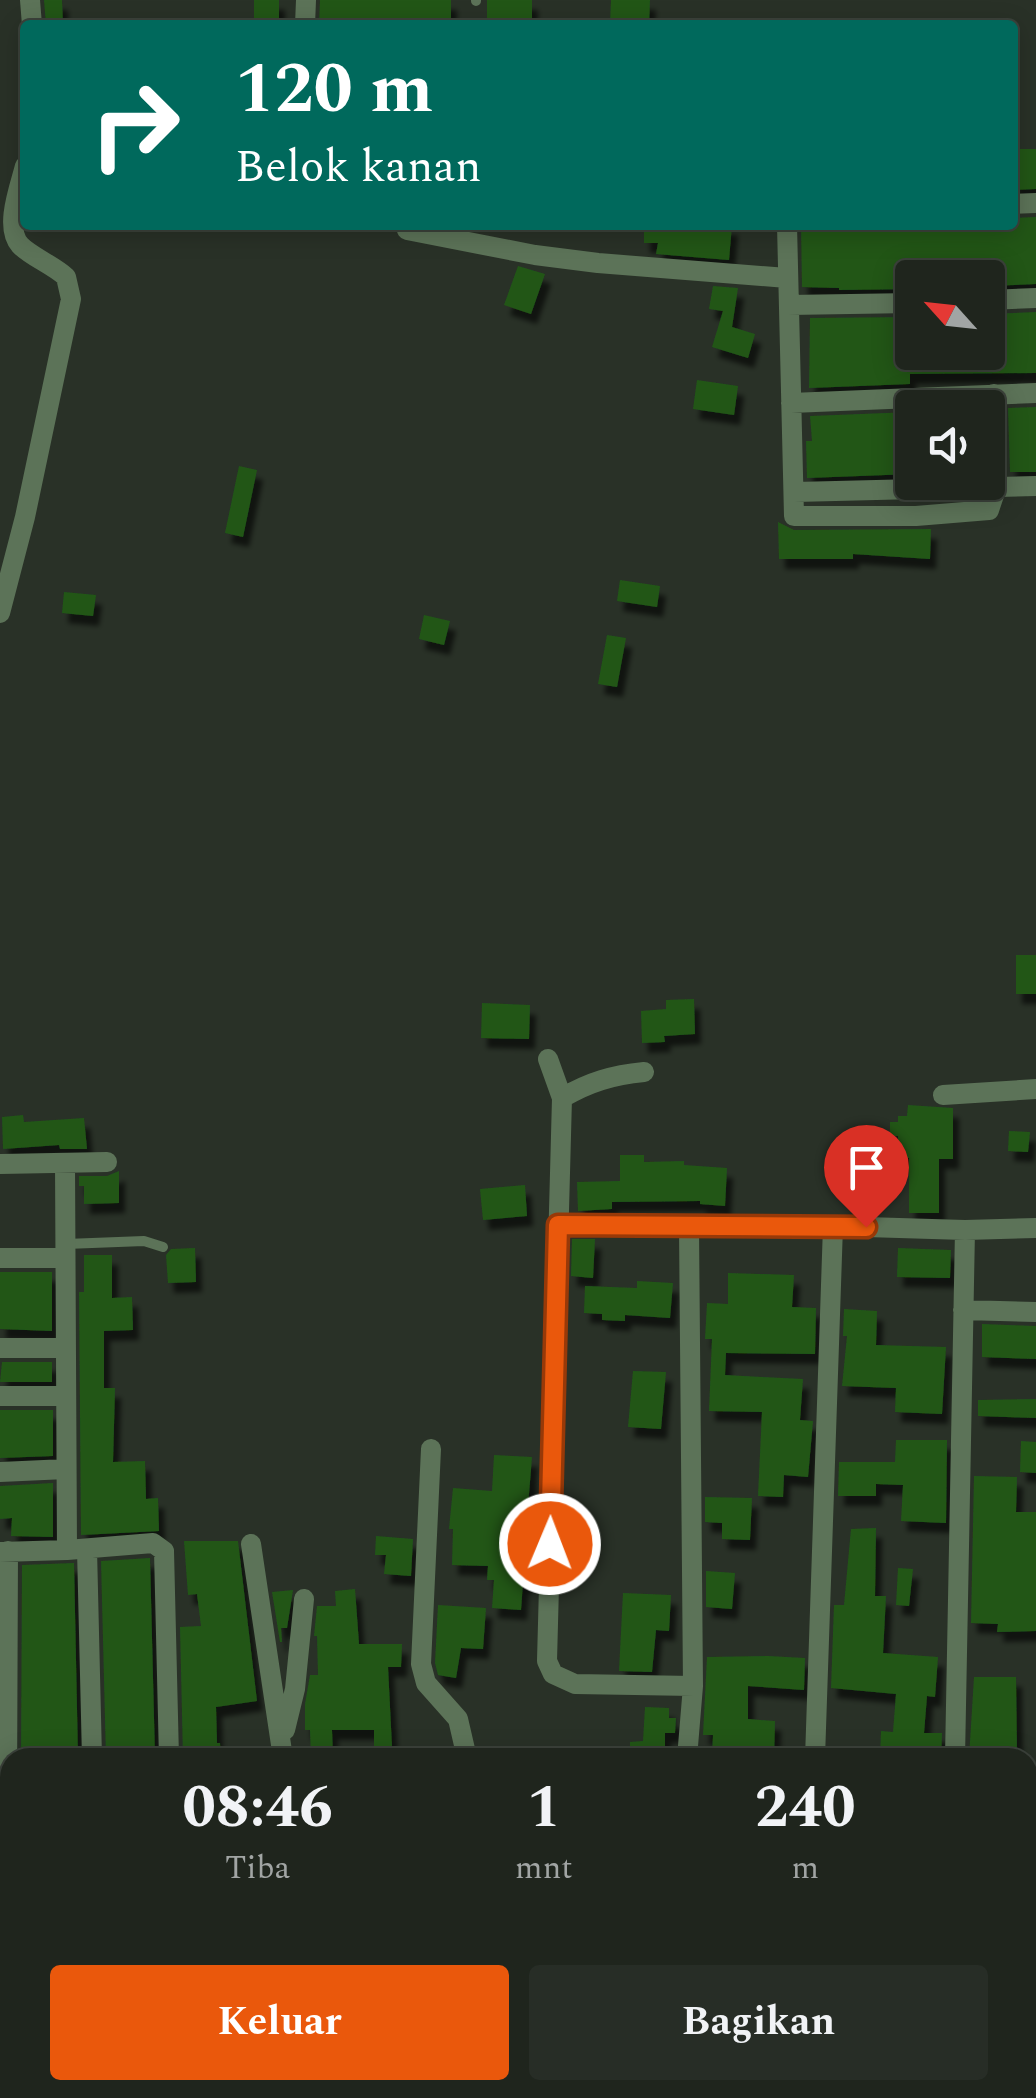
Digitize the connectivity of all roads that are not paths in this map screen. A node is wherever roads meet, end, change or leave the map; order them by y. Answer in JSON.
{"nodes":[{"id":1,"x":20,"y":186,"type":"edge"},
{"id":2,"x":408,"y":230,"type":"dead end"},
{"id":3,"x":787,"y":230,"type":"edge"},
{"id":4,"x":788,"y":278,"type":"junction"},
{"id":5,"x":1036,"y":298,"type":"edge"},
{"id":6,"x":1005,"y":299,"type":"edge"},
{"id":7,"x":895,"y":303,"type":"edge"},
{"id":8,"x":789,"y":306,"type":"junction"},
{"id":9,"x":1036,"y":392,"type":"edge"},
{"id":10,"x":1005,"y":393,"type":"edge"},
{"id":11,"x":895,"y":398,"type":"edge"},
{"id":12,"x":791,"y":402,"type":"junction"},
{"id":13,"x":1005,"y":486,"type":"edge"},
{"id":14,"x":1036,"y":486,"type":"edge"},
{"id":15,"x":992,"y":500,"type":"edge"},
{"id":16,"x":0,"y":614,"type":"edge"},
{"id":17,"x":548,"y":1059,"type":"dead end"},
{"id":18,"x":644,"y":1072,"type":"dead end"},
{"id":19,"x":1036,"y":1089,"type":"edge"},
{"id":20,"x":943,"y":1094,"type":"dead end"},
{"id":21,"x":562,"y":1098,"type":"junction"},
{"id":22,"x":107,"y":1162,"type":"dead end"},
{"id":23,"x":0,"y":1164,"type":"edge"},
{"id":24,"x":65,"y":1164,"type":"junction"},
{"id":25,"x":558,"y":1225,"type":"junction"},
{"id":26,"x":833,"y":1226,"type":"junction"},
{"id":27,"x":689,"y":1227,"type":"junction"},
{"id":28,"x":1036,"y":1228,"type":"edge"},
{"id":29,"x":965,"y":1230,"type":"junction"},
{"id":30,"x":163,"y":1247,"type":"dead end"},
{"id":31,"x":64,"y":1251,"type":"junction"},
{"id":32,"x":0,"y":1258,"type":"edge"},
{"id":33,"x":964,"y":1310,"type":"junction"},
{"id":34,"x":1036,"y":1312,"type":"edge"},
{"id":35,"x":0,"y":1348,"type":"edge"},
{"id":36,"x":64,"y":1348,"type":"junction"},
{"id":37,"x":0,"y":1396,"type":"edge"},
{"id":38,"x":65,"y":1396,"type":"junction"},
{"id":39,"x":431,"y":1449,"type":"dead end"},
{"id":40,"x":66,"y":1468,"type":"junction"},
{"id":41,"x":0,"y":1472,"type":"edge"},
{"id":42,"x":252,"y":1544,"type":"dead end"},
{"id":43,"x":77,"y":1550,"type":"junction"},
{"id":44,"x":4,"y":1552,"type":"edge"},
{"id":45,"x":304,"y":1599,"type":"dead end"},
{"id":46,"x":4,"y":1633,"type":"edge"},
{"id":47,"x":693,"y":1686,"type":"junction"},
{"id":48,"x":4,"y":1714,"type":"edge"},
{"id":49,"x":5,"y":1748,"type":"edge"},
{"id":50,"x":91,"y":1748,"type":"edge"},
{"id":51,"x":169,"y":1748,"type":"edge"},
{"id":52,"x":282,"y":1748,"type":"edge"},
{"id":53,"x":284,"y":1748,"type":"edge"},
{"id":54,"x":465,"y":1748,"type":"edge"},
{"id":55,"x":688,"y":1748,"type":"edge"},
{"id":56,"x":815,"y":1748,"type":"edge"},
{"id":57,"x":955,"y":1748,"type":"edge"}],
"edges":[{"from":1,"to":16,"type":"street"},
{"from":2,"to":4,"type":"street"},
{"from":3,"to":4,"type":"street"},
{"from":4,"to":8,"type":"street"},
{"from":5,"to":6,"type":"street"},
{"from":7,"to":8,"type":"street"},
{"from":8,"to":12,"type":"street"},
{"from":9,"to":10,"type":"street"},
{"from":11,"to":12,"type":"street"},
{"from":12,"to":15,"type":"street"},
{"from":13,"to":14,"type":"street"},
{"from":17,"to":21,"type":"street"},
{"from":18,"to":21,"type":"street"},
{"from":19,"to":20,"type":"street"},
{"from":21,"to":25,"type":"street"},
{"from":22,"to":24,"type":"street"},
{"from":23,"to":24,"type":"street"},
{"from":24,"to":31,"type":"street"},
{"from":25,"to":27,"type":"street"},
{"from":25,"to":47,"type":"street"},
{"from":26,"to":27,"type":"street"},
{"from":26,"to":29,"type":"street"},
{"from":26,"to":56,"type":"street"},
{"from":27,"to":47,"type":"street"},
{"from":28,"to":29,"type":"street"},
{"from":29,"to":33,"type":"street"},
{"from":30,"to":31,"type":"lane"},
{"from":31,"to":32,"type":"street"},
{"from":31,"to":36,"type":"street"},
{"from":33,"to":34,"type":"street"},
{"from":33,"to":57,"type":"street"},
{"from":35,"to":36,"type":"street"},
{"from":36,"to":38,"type":"street"},
{"from":37,"to":38,"type":"street"},
{"from":38,"to":40,"type":"street"},
{"from":39,"to":54,"type":"street"},
{"from":40,"to":41,"type":"street"},
{"from":40,"to":43,"type":"street"},
{"from":42,"to":52,"type":"street"},
{"from":43,"to":44,"type":"street"},
{"from":43,"to":50,"type":"street"},
{"from":43,"to":51,"type":"street"},
{"from":44,"to":46,"type":"street"},
{"from":45,"to":53,"type":"street"},
{"from":46,"to":48,"type":"street"},
{"from":47,"to":55,"type":"street"},
{"from":48,"to":49,"type":"street"}]}
